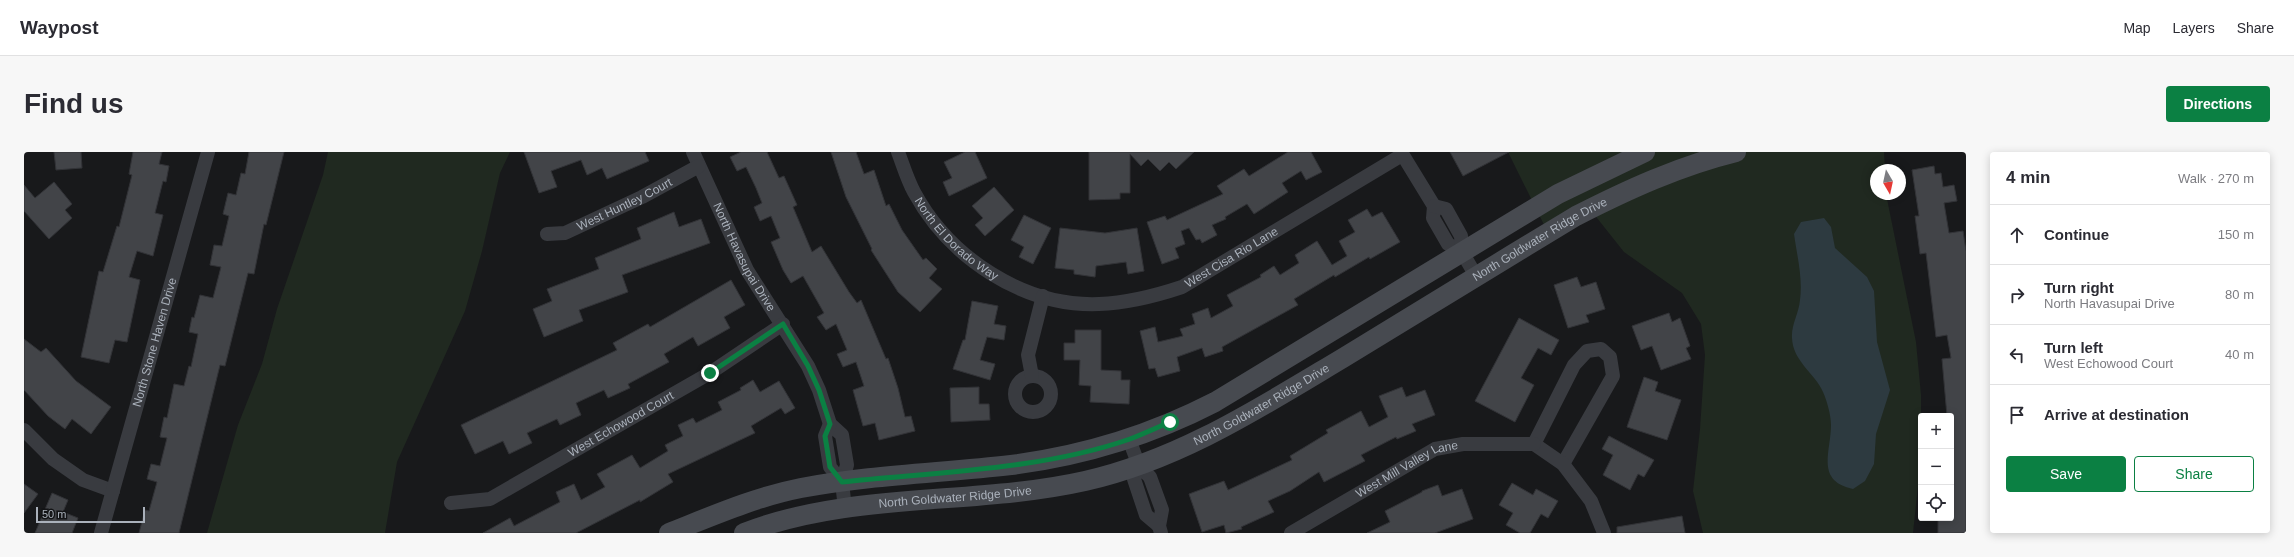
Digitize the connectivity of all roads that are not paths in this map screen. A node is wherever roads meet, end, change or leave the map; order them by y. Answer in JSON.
{"nodes":[{"id":1,"x":208,"y":152,"type":"edge"},
{"id":2,"x":693,"y":152,"type":"edge"},
{"id":3,"x":898,"y":152,"type":"edge"},
{"id":4,"x":1645,"y":152,"type":"edge"},
{"id":5,"x":1736,"y":152,"type":"edge"},
{"id":6,"x":1402,"y":153,"type":"edge"},
{"id":7,"x":699,"y":166,"type":"junction"},
{"id":8,"x":547,"y":234,"type":"dead end"},
{"id":9,"x":1462,"y":252,"type":"junction"},
{"id":10,"x":1476,"y":276,"type":"junction"},
{"id":11,"x":1043,"y":296,"type":"junction"},
{"id":12,"x":783,"y":324,"type":"junction"},
{"id":13,"x":1032,"y":376,"type":"dead end"},
{"id":14,"x":24,"y":430,"type":"edge"},
{"id":15,"x":1129,"y":439,"type":"junction"},
{"id":16,"x":1534,"y":444,"type":"junction"},
{"id":17,"x":1563,"y":464,"type":"junction"},
{"id":18,"x":1139,"y":466,"type":"junction"},
{"id":19,"x":842,"y":482,"type":"junction"},
{"id":20,"x":113,"y":491,"type":"junction"},
{"id":21,"x":451,"y":503,"type":"dead end"},
{"id":22,"x":845,"y":509,"type":"junction"},
{"id":23,"x":1160,"y":529,"type":"edge"},
{"id":24,"x":101,"y":533,"type":"edge"},
{"id":25,"x":669,"y":533,"type":"edge"},
{"id":26,"x":744,"y":533,"type":"edge"},
{"id":27,"x":1291,"y":533,"type":"edge"},
{"id":28,"x":1604,"y":533,"type":"edge"}],
"edges":[{"from":1,"to":20,"type":"street","name":"North Stone Haven Drive"},
{"from":2,"to":7,"type":"street","name":"North Havasupai Drive"},
{"from":3,"to":11,"type":"street","name":"North El Dorado Way"},
{"from":4,"to":9,"type":"street","name":"North Goldwater Ridge Drive"},
{"from":5,"to":10,"type":"street","name":"North Goldwater Ridge Drive"},
{"from":6,"to":9,"type":"street"},
{"from":6,"to":11,"type":"street","name":"West Cisa Rio Lane"},
{"from":7,"to":8,"type":"street","name":"West Huntley Court"},
{"from":7,"to":12,"type":"street","name":"North Havasupai Drive"},
{"from":9,"to":10,"type":"street"},
{"from":9,"to":15,"type":"street","name":"North Goldwater Ridge Drive"},
{"from":10,"to":18,"type":"street","name":"North Goldwater Ridge Drive"},
{"from":11,"to":13,"type":"street"},
{"from":12,"to":19,"type":"street","name":"North Havasupai Drive"},
{"from":12,"to":21,"type":"street","name":"West Echowood Court"},
{"from":14,"to":20,"type":"street"},
{"from":15,"to":18,"type":"street"},
{"from":15,"to":19,"type":"street","name":"North Goldwater Ridge Drive"},
{"from":16,"to":17,"type":"street"},
{"from":16,"to":17,"type":"street"},
{"from":16,"to":27,"type":"street","name":"West Mill Valley Lane"},
{"from":17,"to":28,"type":"street"},
{"from":18,"to":22,"type":"street","name":"North Goldwater Ridge Drive"},
{"from":18,"to":23,"type":"street"},
{"from":19,"to":22,"type":"street"},
{"from":19,"to":25,"type":"street","name":"North Goldwater Ridge Drive"},
{"from":20,"to":24,"type":"street","name":"North Stone Haven Drive"},
{"from":22,"to":26,"type":"street","name":"North Goldwater Ridge Drive"}]}
